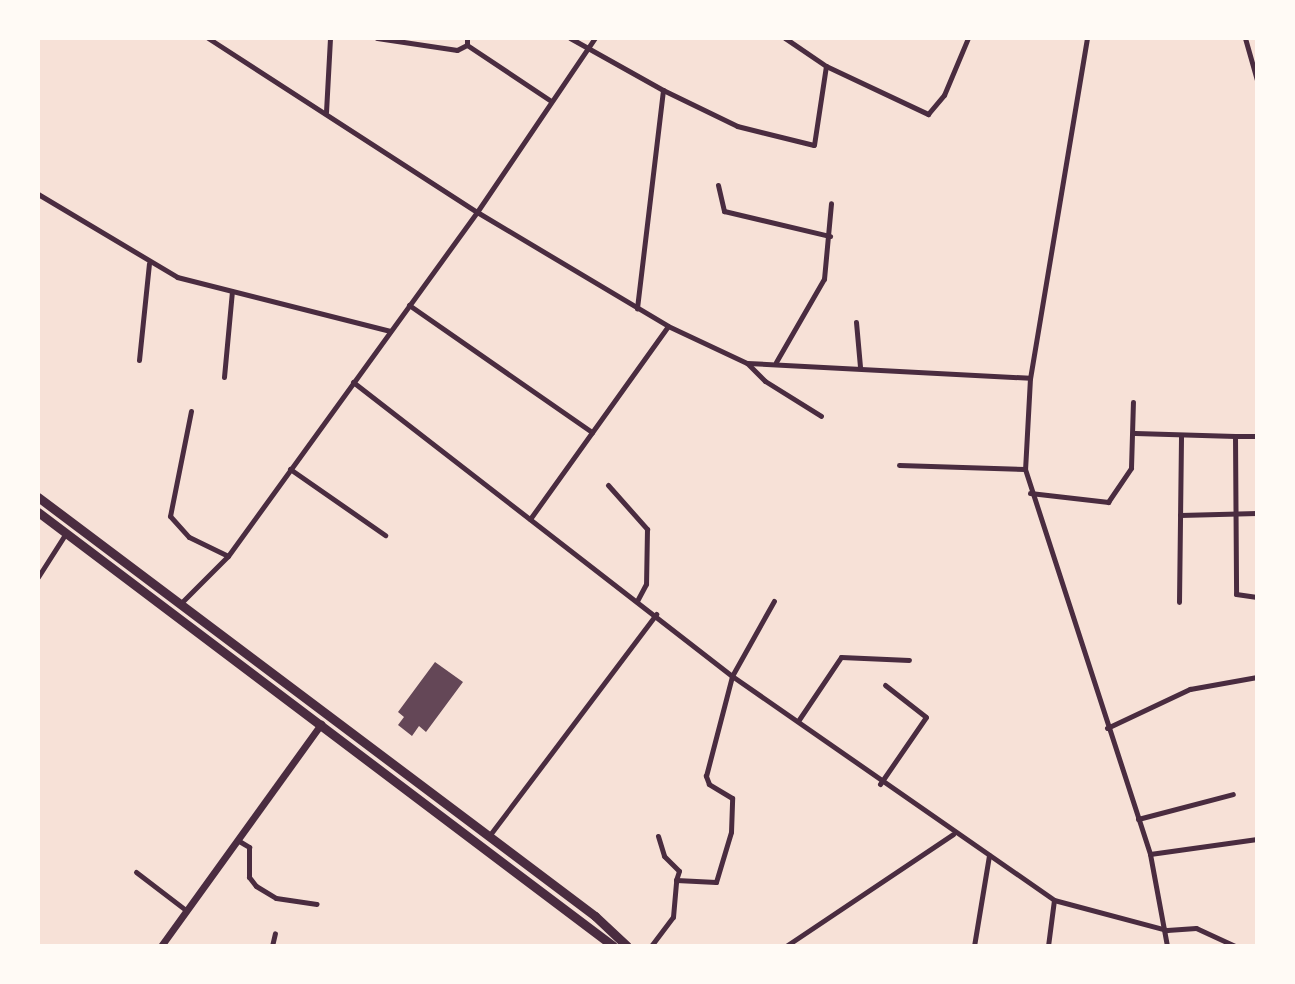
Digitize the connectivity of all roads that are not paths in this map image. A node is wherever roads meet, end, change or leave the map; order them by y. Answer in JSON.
{"nodes":[{"id":1,"x":208,"y":38,"type":"edge"},
{"id":2,"x":330,"y":38,"type":"edge"},
{"id":3,"x":377,"y":38,"type":"edge"},
{"id":4,"x":570,"y":38,"type":"edge"},
{"id":5,"x":595,"y":38,"type":"edge"},
{"id":6,"x":785,"y":38,"type":"edge"},
{"id":7,"x":968,"y":38,"type":"edge"},
{"id":8,"x":1087,"y":38,"type":"edge"},
{"id":9,"x":1245,"y":38,"type":"edge"},
{"id":10,"x":395,"y":39,"type":"edge"},
{"id":11,"x":467,"y":42,"type":"edge"},
{"id":12,"x":590,"y":45,"type":"junction"},
{"id":13,"x":826,"y":66,"type":"junction"},
{"id":14,"x":1257,"y":80,"type":"edge"},
{"id":15,"x":663,"y":90,"type":"junction"},
{"id":16,"x":551,"y":101,"type":"junction"},
{"id":17,"x":326,"y":113,"type":"junction"},
{"id":18,"x":718,"y":185,"type":"dead end"},
{"id":19,"x":38,"y":194,"type":"edge"},
{"id":20,"x":831,"y":203,"type":"dead end"},
{"id":21,"x":477,"y":212,"type":"junction"},
{"id":22,"x":830,"y":236,"type":"junction"},
{"id":23,"x":149,"y":264,"type":"junction"},
{"id":24,"x":232,"y":291,"type":"junction"},
{"id":25,"x":409,"y":305,"type":"junction"},
{"id":26,"x":637,"y":308,"type":"junction"},
{"id":27,"x":856,"y":322,"type":"dead end"},
{"id":28,"x":668,"y":326,"type":"junction"},
{"id":29,"x":390,"y":331,"type":"junction"},
{"id":30,"x":139,"y":360,"type":"dead end"},
{"id":31,"x":776,"y":362,"type":"junction"},
{"id":32,"x":747,"y":363,"type":"junction"},
{"id":33,"x":860,"y":367,"type":"junction"},
{"id":34,"x":224,"y":377,"type":"dead end"},
{"id":35,"x":1030,"y":378,"type":"junction"},
{"id":36,"x":353,"y":382,"type":"junction"},
{"id":37,"x":1133,"y":402,"type":"dead end"},
{"id":38,"x":191,"y":411,"type":"dead end"},
{"id":39,"x":821,"y":416,"type":"dead end"},
{"id":40,"x":592,"y":432,"type":"junction"},
{"id":41,"x":1135,"y":433,"type":"junction"},
{"id":42,"x":1181,"y":435,"type":"junction"},
{"id":43,"x":1235,"y":436,"type":"junction"},
{"id":44,"x":1257,"y":436,"type":"edge"},
{"id":45,"x":899,"y":465,"type":"dead end"},
{"id":46,"x":290,"y":469,"type":"junction"},
{"id":47,"x":1025,"y":469,"type":"junction"},
{"id":48,"x":608,"y":485,"type":"dead end"},
{"id":49,"x":1030,"y":493,"type":"junction"},
{"id":50,"x":38,"y":497,"type":"edge"},
{"id":51,"x":38,"y":512,"type":"edge"},
{"id":52,"x":1257,"y":513,"type":"edge"},
{"id":53,"x":1235,"y":514,"type":"junction"},
{"id":54,"x":1180,"y":515,"type":"junction"},
{"id":55,"x":530,"y":519,"type":"junction"},
{"id":56,"x":67,"y":532,"type":"junction"},
{"id":57,"x":385,"y":535,"type":"dead end"},
{"id":58,"x":228,"y":556,"type":"junction"},
{"id":59,"x":38,"y":577,"type":"edge"},
{"id":60,"x":1257,"y":597,"type":"edge"},
{"id":61,"x":637,"y":601,"type":"junction"},
{"id":62,"x":774,"y":601,"type":"dead end"},
{"id":63,"x":182,"y":602,"type":"junction"},
{"id":64,"x":1179,"y":602,"type":"dead end"},
{"id":65,"x":656,"y":614,"type":"junction"},
{"id":66,"x":909,"y":660,"type":"dead end"},
{"id":67,"x":732,"y":676,"type":"junction"},
{"id":68,"x":1257,"y":677,"type":"edge"},
{"id":69,"x":885,"y":685,"type":"dead end"},
{"id":70,"x":798,"y":721,"type":"junction"},
{"id":71,"x":321,"y":724,"type":"junction"},
{"id":72,"x":1107,"y":728,"type":"junction"},
{"id":73,"x":880,"y":784,"type":"junction"},
{"id":74,"x":1233,"y":794,"type":"dead end"},
{"id":75,"x":1138,"y":819,"type":"junction"},
{"id":76,"x":953,"y":834,"type":"junction"},
{"id":77,"x":489,"y":836,"type":"junction"},
{"id":78,"x":658,"y":836,"type":"dead end"},
{"id":79,"x":1257,"y":839,"type":"edge"},
{"id":80,"x":239,"y":841,"type":"junction"},
{"id":81,"x":1150,"y":854,"type":"junction"},
{"id":82,"x":989,"y":855,"type":"junction"},
{"id":83,"x":136,"y":872,"type":"dead end"},
{"id":84,"x":676,"y":880,"type":"junction"},
{"id":85,"x":1054,"y":900,"type":"junction"},
{"id":86,"x":317,"y":904,"type":"dead end"},
{"id":87,"x":187,"y":911,"type":"junction"},
{"id":88,"x":1167,"y":930,"type":"junction"},
{"id":89,"x":275,"y":933,"type":"dead end"},
{"id":90,"x":161,"y":946,"type":"edge"},
{"id":91,"x":272,"y":946,"type":"edge"},
{"id":92,"x":613,"y":946,"type":"edge"},
{"id":93,"x":627,"y":946,"type":"edge"},
{"id":94,"x":651,"y":946,"type":"edge"},
{"id":95,"x":786,"y":946,"type":"edge"},
{"id":96,"x":974,"y":946,"type":"edge"},
{"id":97,"x":1048,"y":946,"type":"edge"},
{"id":98,"x":1167,"y":946,"type":"edge"},
{"id":99,"x":1235,"y":946,"type":"edge"}],
"edges":[{"from":1,"to":17,"type":"street"},
{"from":2,"to":17,"type":"street"},
{"from":3,"to":10,"type":"street"},
{"from":4,"to":12,"type":"street"},
{"from":5,"to":12,"type":"street"},
{"from":6,"to":13,"type":"street"},
{"from":7,"to":13,"type":"street"},
{"from":8,"to":35,"type":"street"},
{"from":9,"to":14,"type":"street"},
{"from":10,"to":11,"type":"street"},
{"from":11,"to":16,"type":"street"},
{"from":12,"to":15,"type":"street"},
{"from":12,"to":16,"type":"street"},
{"from":13,"to":15,"type":"street"},
{"from":15,"to":26,"type":"street"},
{"from":16,"to":21,"type":"street"},
{"from":17,"to":21,"type":"street"},
{"from":18,"to":22,"type":"street"},
{"from":19,"to":23,"type":"street"},
{"from":20,"to":22,"type":"street"},
{"from":21,"to":25,"type":"street"},
{"from":21,"to":26,"type":"street"},
{"from":22,"to":31,"type":"street"},
{"from":23,"to":24,"type":"street"},
{"from":23,"to":30,"type":"street"},
{"from":24,"to":29,"type":"street"},
{"from":24,"to":34,"type":"street"},
{"from":25,"to":29,"type":"street"},
{"from":25,"to":40,"type":"street"},
{"from":26,"to":28,"type":"street"},
{"from":27,"to":33,"type":"street"},
{"from":28,"to":32,"type":"street"},
{"from":28,"to":40,"type":"street"},
{"from":29,"to":36,"type":"street"},
{"from":31,"to":32,"type":"street"},
{"from":31,"to":33,"type":"street"},
{"from":32,"to":39,"type":"street"},
{"from":33,"to":35,"type":"street"},
{"from":35,"to":47,"type":"street"},
{"from":36,"to":46,"type":"street"},
{"from":36,"to":55,"type":"street"},
{"from":37,"to":41,"type":"street"},
{"from":38,"to":58,"type":"street"},
{"from":40,"to":55,"type":"street"},
{"from":41,"to":42,"type":"street"},
{"from":41,"to":49,"type":"street"},
{"from":42,"to":43,"type":"street"},
{"from":42,"to":54,"type":"street"},
{"from":43,"to":44,"type":"street"},
{"from":43,"to":53,"type":"street"},
{"from":45,"to":47,"type":"street"},
{"from":46,"to":57,"type":"street"},
{"from":46,"to":58,"type":"street"},
{"from":47,"to":49,"type":"street"},
{"from":48,"to":61,"type":"street"},
{"from":49,"to":72,"type":"street"},
{"from":50,"to":63,"type":"highway"},
{"from":51,"to":56,"type":"highway"},
{"from":52,"to":53,"type":"street"},
{"from":53,"to":54,"type":"street"},
{"from":53,"to":60,"type":"street"},
{"from":54,"to":64,"type":"street"},
{"from":55,"to":61,"type":"street"},
{"from":56,"to":59,"type":"street"},
{"from":56,"to":71,"type":"highway"},
{"from":58,"to":63,"type":"street"},
{"from":61,"to":65,"type":"street"},
{"from":62,"to":67,"type":"street"},
{"from":63,"to":77,"type":"highway"},
{"from":65,"to":67,"type":"street"},
{"from":65,"to":77,"type":"street"},
{"from":66,"to":70,"type":"street"},
{"from":67,"to":70,"type":"street"},
{"from":67,"to":84,"type":"street"},
{"from":68,"to":72,"type":"street"},
{"from":69,"to":73,"type":"street"},
{"from":70,"to":73,"type":"street"},
{"from":71,"to":80,"type":"street"},
{"from":71,"to":92,"type":"highway"},
{"from":72,"to":75,"type":"street"},
{"from":73,"to":76,"type":"street"},
{"from":74,"to":75,"type":"street"},
{"from":75,"to":81,"type":"street"},
{"from":76,"to":82,"type":"street"},
{"from":76,"to":95,"type":"street"},
{"from":77,"to":93,"type":"highway"},
{"from":78,"to":84,"type":"street"},
{"from":79,"to":81,"type":"street"},
{"from":80,"to":86,"type":"street"},
{"from":80,"to":87,"type":"street"},
{"from":81,"to":88,"type":"street"},
{"from":82,"to":85,"type":"street"},
{"from":82,"to":96,"type":"street"},
{"from":83,"to":87,"type":"street"},
{"from":84,"to":94,"type":"street"},
{"from":85,"to":88,"type":"street"},
{"from":85,"to":97,"type":"street"},
{"from":87,"to":90,"type":"street"},
{"from":88,"to":98,"type":"street"},
{"from":88,"to":99,"type":"street"},
{"from":89,"to":91,"type":"street"}]}
